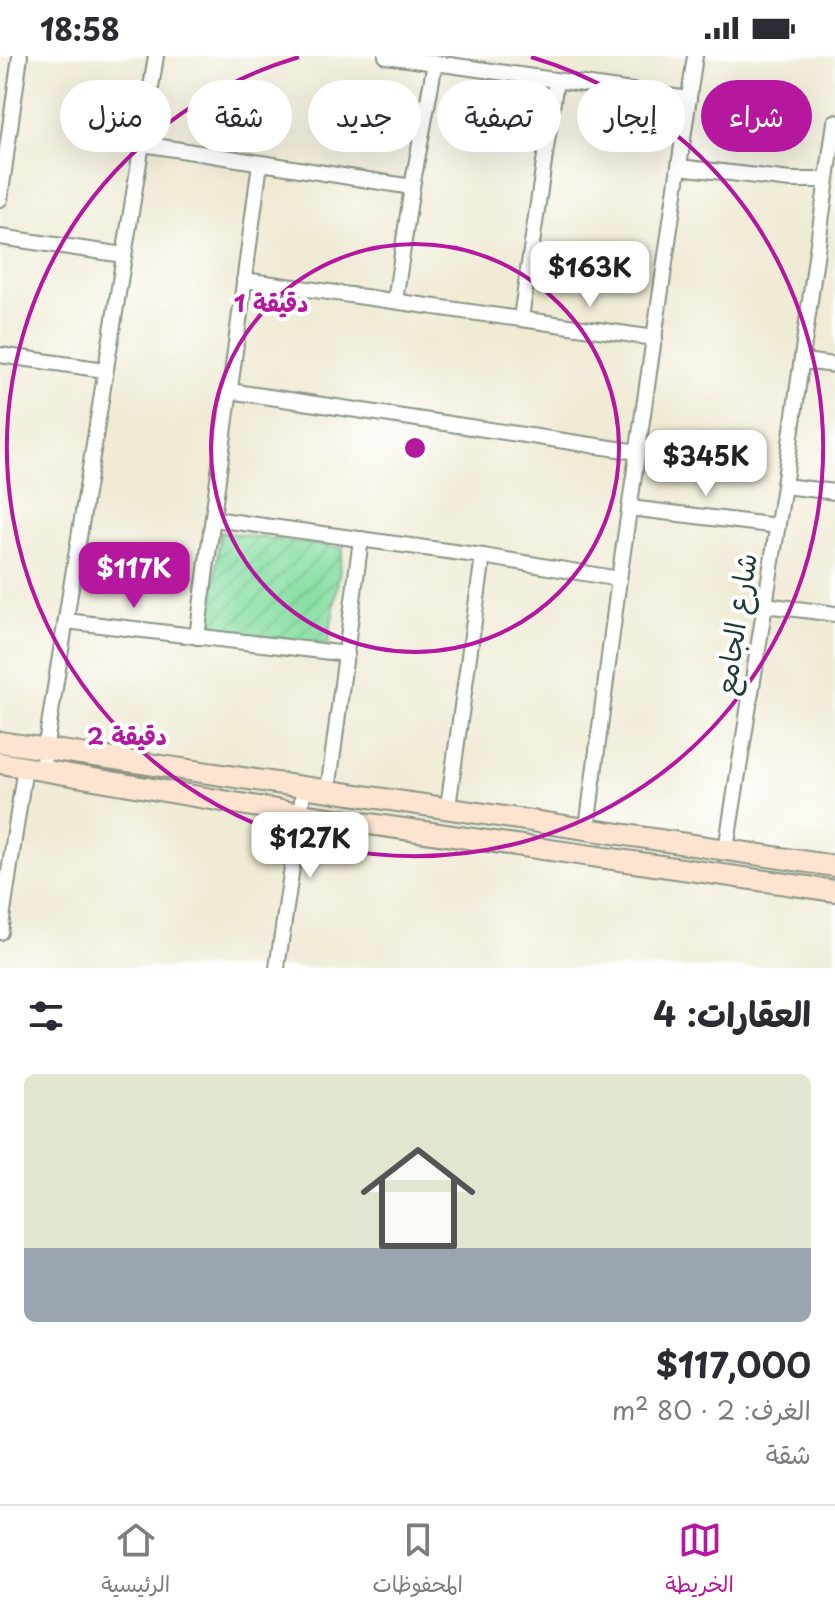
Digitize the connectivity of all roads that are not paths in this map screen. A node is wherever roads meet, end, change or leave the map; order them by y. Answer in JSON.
{"nodes":[{"id":1,"x":20,"y":56,"type":"edge"},
{"id":2,"x":156,"y":56,"type":"edge"},
{"id":3,"x":386,"y":56,"type":"edge"},
{"id":4,"x":695,"y":56,"type":"edge"},
{"id":5,"x":435,"y":63,"type":"junction"},
{"id":6,"x":152,"y":80,"type":"edge"},
{"id":7,"x":549,"y":80,"type":"edge"},
{"id":8,"x":561,"y":82,"type":"edge"},
{"id":9,"x":689,"y":99,"type":"junction"},
{"id":10,"x":835,"y":122,"type":"edge"},
{"id":11,"x":171,"y":149,"type":"edge"},
{"id":12,"x":142,"y":152,"type":"edge"},
{"id":13,"x":546,"y":152,"type":"edge"},
{"id":14,"x":260,"y":163,"type":"junction"},
{"id":15,"x":679,"y":167,"type":"junction"},
{"id":16,"x":826,"y":180,"type":"junction"},
{"id":17,"x":412,"y":187,"type":"junction"},
{"id":18,"x":0,"y":199,"type":"edge"},
{"id":19,"x":0,"y":237,"type":"edge"},
{"id":20,"x":124,"y":255,"type":"junction"},
{"id":21,"x":244,"y":280,"type":"junction"},
{"id":22,"x":395,"y":301,"type":"junction"},
{"id":23,"x":521,"y":318,"type":"junction"},
{"id":24,"x":655,"y":338,"type":"junction"},
{"id":25,"x":0,"y":355,"type":"edge"},
{"id":26,"x":803,"y":361,"type":"junction"},
{"id":27,"x":835,"y":365,"type":"edge"},
{"id":28,"x":105,"y":370,"type":"junction"},
{"id":29,"x":229,"y":391,"type":"junction"},
{"id":30,"x":638,"y":452,"type":"junction"},
{"id":31,"x":784,"y":486,"type":"junction"},
{"id":32,"x":835,"y":492,"type":"edge"},
{"id":33,"x":630,"y":508,"type":"junction"},
{"id":34,"x":214,"y":519,"type":"junction"},
{"id":35,"x":778,"y":526,"type":"junction"},
{"id":36,"x":361,"y":539,"type":"junction"},
{"id":37,"x":483,"y":556,"type":"junction"},
{"id":38,"x":619,"y":579,"type":"junction"},
{"id":39,"x":765,"y":605,"type":"junction"},
{"id":40,"x":835,"y":614,"type":"edge"},
{"id":41,"x":66,"y":621,"type":"junction"},
{"id":42,"x":197,"y":637,"type":"junction"},
{"id":43,"x":347,"y":654,"type":"junction"},
{"id":44,"x":0,"y":742,"type":"edge"},
{"id":45,"x":46,"y":748,"type":"junction"},
{"id":46,"x":0,"y":763,"type":"edge"},
{"id":47,"x":33,"y":768,"type":"junction"},
{"id":48,"x":304,"y":787,"type":"junction"},
{"id":49,"x":328,"y":791,"type":"junction"},
{"id":50,"x":448,"y":807,"type":"junction"},
{"id":51,"x":300,"y":814,"type":"junction"},
{"id":52,"x":587,"y":828,"type":"junction"},
{"id":53,"x":726,"y":849,"type":"junction"},
{"id":54,"x":835,"y":866,"type":"edge"},
{"id":55,"x":835,"y":891,"type":"edge"},
{"id":56,"x":0,"y":932,"type":"edge"},
{"id":57,"x":277,"y":968,"type":"edge"}],
"edges":[{"from":1,"to":18,"type":"street"},
{"from":2,"to":6,"type":"street"},
{"from":3,"to":5,"type":"street"},
{"from":4,"to":9,"type":"street"},
{"from":5,"to":7,"type":"street"},
{"from":5,"to":17,"type":"street"},
{"from":8,"to":9,"type":"street"},
{"from":9,"to":15,"type":"street"},
{"from":10,"to":16,"type":"street","name":"شارع الجامع"},
{"from":11,"to":14,"type":"street"},
{"from":12,"to":20,"type":"street"},
{"from":13,"to":23,"type":"street"},
{"from":14,"to":17,"type":"street"},
{"from":14,"to":21,"type":"street"},
{"from":15,"to":16,"type":"street"},
{"from":15,"to":24,"type":"street"},
{"from":16,"to":26,"type":"street","name":"شارع الجامع"},
{"from":17,"to":22,"type":"street"},
{"from":19,"to":20,"type":"street"},
{"from":20,"to":28,"type":"street"},
{"from":21,"to":22,"type":"street"},
{"from":21,"to":29,"type":"street"},
{"from":22,"to":23,"type":"street"},
{"from":23,"to":24,"type":"street"},
{"from":24,"to":30,"type":"street"},
{"from":25,"to":28,"type":"street"},
{"from":26,"to":27,"type":"street"},
{"from":26,"to":31,"type":"street","name":"شارع الجامع"},
{"from":28,"to":41,"type":"street"},
{"from":29,"to":30,"type":"street"},
{"from":29,"to":34,"type":"street"},
{"from":30,"to":33,"type":"street"},
{"from":31,"to":32,"type":"street"},
{"from":31,"to":35,"type":"street","name":"شارع الجامع"},
{"from":33,"to":35,"type":"street"},
{"from":33,"to":38,"type":"street"},
{"from":34,"to":36,"type":"street"},
{"from":34,"to":42,"type":"street"},
{"from":35,"to":39,"type":"street","name":"شارع الجامع"},
{"from":36,"to":37,"type":"street"},
{"from":36,"to":43,"type":"street"},
{"from":37,"to":38,"type":"street"},
{"from":37,"to":50,"type":"street"},
{"from":38,"to":52,"type":"street"},
{"from":39,"to":40,"type":"street"},
{"from":39,"to":53,"type":"street","name":"شارع الجامع"},
{"from":41,"to":42,"type":"street"},
{"from":41,"to":45,"type":"street"},
{"from":42,"to":43,"type":"street"},
{"from":43,"to":49,"type":"street"},
{"from":44,"to":45,"type":"street"},
{"from":45,"to":47,"type":"street"},
{"from":45,"to":48,"type":"street"},
{"from":46,"to":47,"type":"street"},
{"from":47,"to":51,"type":"street"},
{"from":47,"to":56,"type":"street"},
{"from":48,"to":49,"type":"street"},
{"from":48,"to":51,"type":"street"},
{"from":49,"to":50,"type":"street"},
{"from":50,"to":52,"type":"street"},
{"from":51,"to":55,"type":"street"},
{"from":51,"to":57,"type":"street"},
{"from":52,"to":53,"type":"street"},
{"from":53,"to":54,"type":"street"}]}
